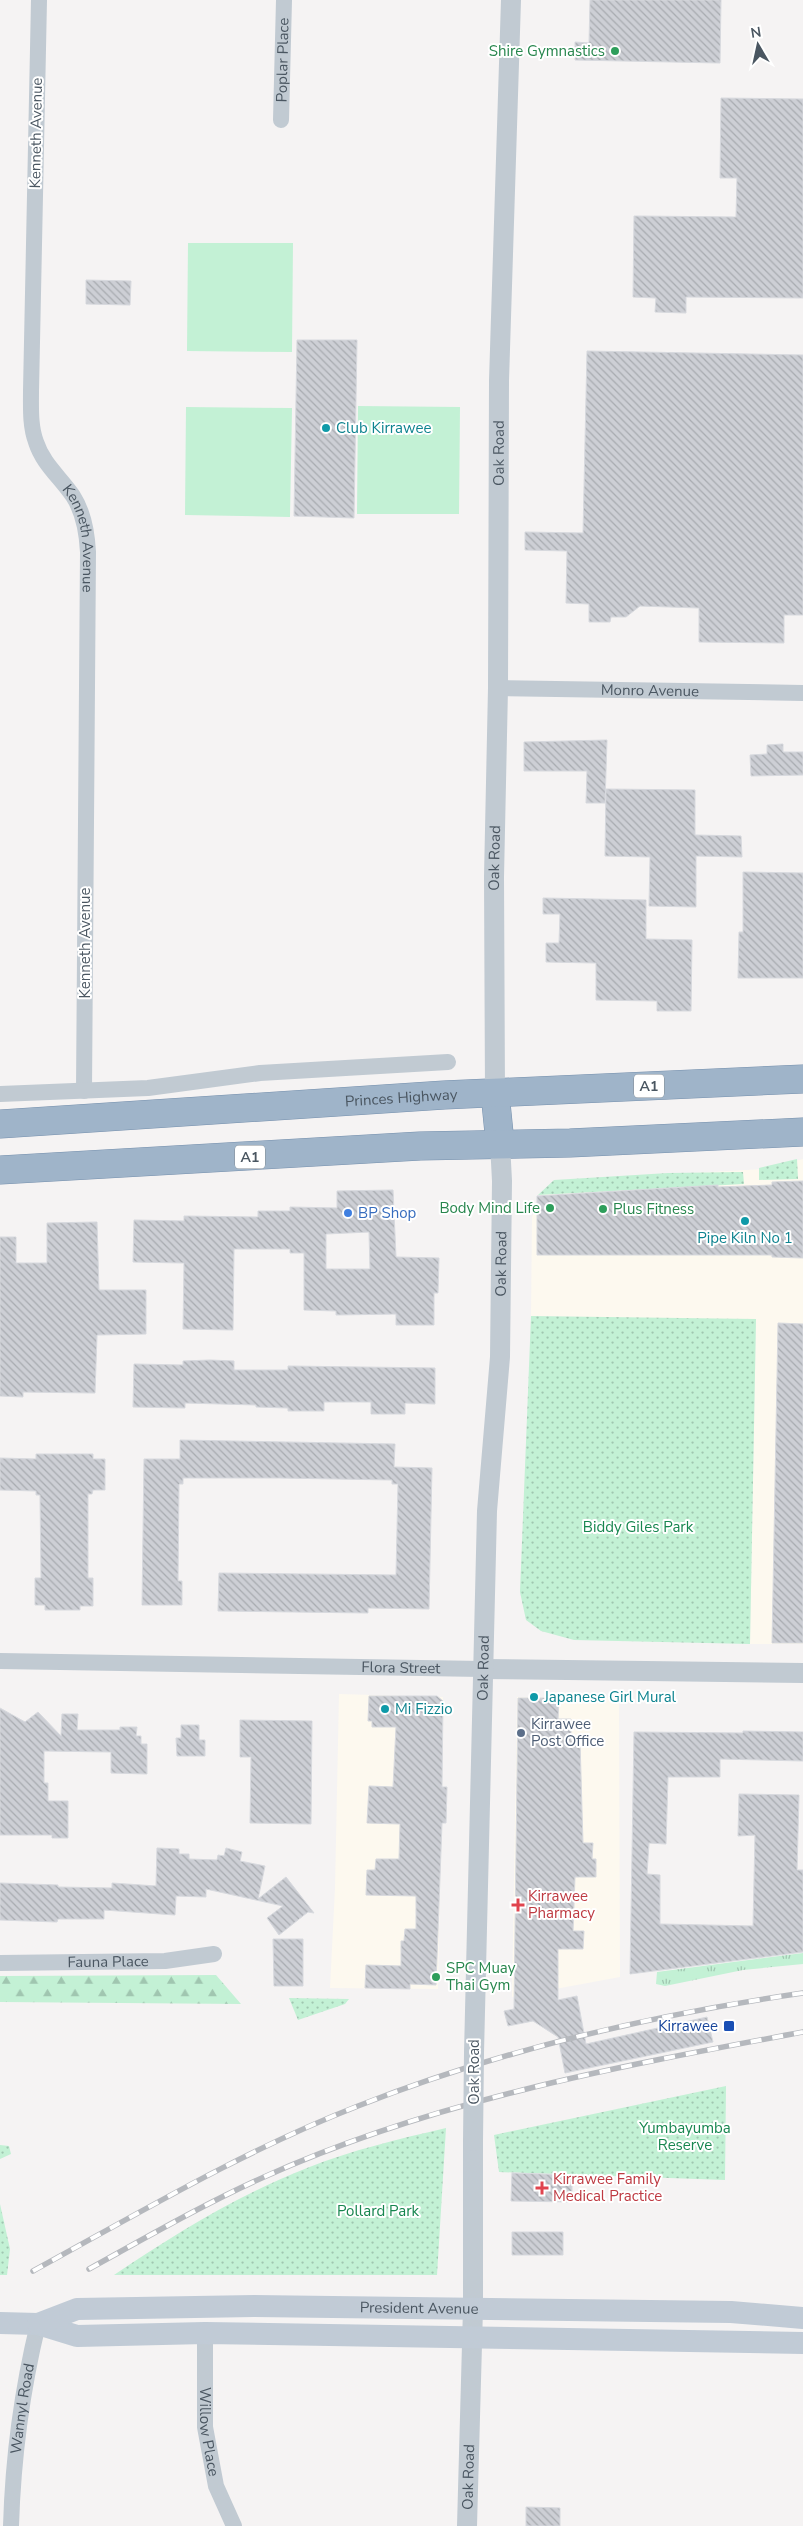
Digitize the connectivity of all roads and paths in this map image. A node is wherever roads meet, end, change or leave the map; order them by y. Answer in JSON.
{"nodes":[{"id":1,"x":39,"y":0,"type":"edge"},
{"id":2,"x":284,"y":0,"type":"edge"},
{"id":3,"x":511,"y":0,"type":"edge"},
{"id":4,"x":281,"y":120,"type":"dead end"},
{"id":5,"x":498,"y":688,"type":"junction"},
{"id":6,"x":803,"y":693,"type":"edge"},
{"id":7,"x":448,"y":1062,"type":"dead end"},
{"id":8,"x":803,"y":1079,"type":"edge"},
{"id":9,"x":84,"y":1091,"type":"junction"},
{"id":10,"x":495,"y":1093,"type":"junction"},
{"id":11,"x":0,"y":1094,"type":"edge"},
{"id":12,"x":0,"y":1124,"type":"edge"},
{"id":13,"x":803,"y":1132,"type":"edge"},
{"id":14,"x":500,"y":1143,"type":"junction"},
{"id":15,"x":0,"y":1170,"type":"edge"},
{"id":16,"x":0,"y":1661,"type":"edge"},
{"id":17,"x":482,"y":1668,"type":"junction"},
{"id":18,"x":803,"y":1673,"type":"edge"},
{"id":19,"x":214,"y":1954,"type":"dead end"},
{"id":20,"x":0,"y":1963,"type":"edge"},
{"id":21,"x":474,"y":2308,"type":"junction"},
{"id":22,"x":803,"y":2318,"type":"edge"},
{"id":23,"x":0,"y":2323,"type":"edge"},
{"id":24,"x":38,"y":2324,"type":"junction"},
{"id":25,"x":205,"y":2333,"type":"junction"},
{"id":26,"x":473,"y":2337,"type":"junction"},
{"id":27,"x":803,"y":2343,"type":"edge"},
{"id":28,"x":11,"y":2526,"type":"edge"},
{"id":29,"x":234,"y":2526,"type":"edge"},
{"id":30,"x":467,"y":2526,"type":"edge"}],
"edges":[{"from":1,"to":9,"type":"street","name":"Kenneth Avenue"},
{"from":2,"to":4,"type":"street","name":"Poplar Place"},
{"from":3,"to":5,"type":"street","name":"Oak Road"},
{"from":5,"to":6,"type":"street","name":"Monro Avenue"},
{"from":5,"to":10,"type":"street","name":"Oak Road"},
{"from":7,"to":9,"type":"street"},
{"from":8,"to":10,"type":"highway","name":"Princes Highway","number":"A1"},
{"from":9,"to":11,"type":"street"},
{"from":10,"to":12,"type":"highway","name":"Princes Highway","number":"A1"},
{"from":10,"to":14,"type":"highway","name":"Oak Road"},
{"from":13,"to":14,"type":"highway","number":"A1"},
{"from":14,"to":15,"type":"highway","number":"A1"},
{"from":14,"to":17,"type":"street","name":"Oak Road"},
{"from":16,"to":17,"type":"street","name":"Flora Street"},
{"from":17,"to":18,"type":"street","name":"Flora Street"},
{"from":17,"to":21,"type":"street","name":"Oak Road","bridge":true},
{"from":19,"to":20,"type":"street","name":"Fauna Place"},
{"from":21,"to":22,"type":"main road","name":"President Avenue"},
{"from":21,"to":24,"type":"main road","name":"President Avenue"},
{"from":21,"to":26,"type":"street","name":"Oak Road"},
{"from":23,"to":24,"type":"main road","name":"President Avenue"},
{"from":24,"to":25,"type":"main road","name":"President Avenue"},
{"from":24,"to":28,"type":"street","name":"Wannyl Road"},
{"from":25,"to":26,"type":"main road","name":"President Avenue"},
{"from":25,"to":29,"type":"street","name":"Willow Place"},
{"from":26,"to":27,"type":"main road","name":"President Avenue"},
{"from":26,"to":30,"type":"street","name":"Oak Road"}]}
